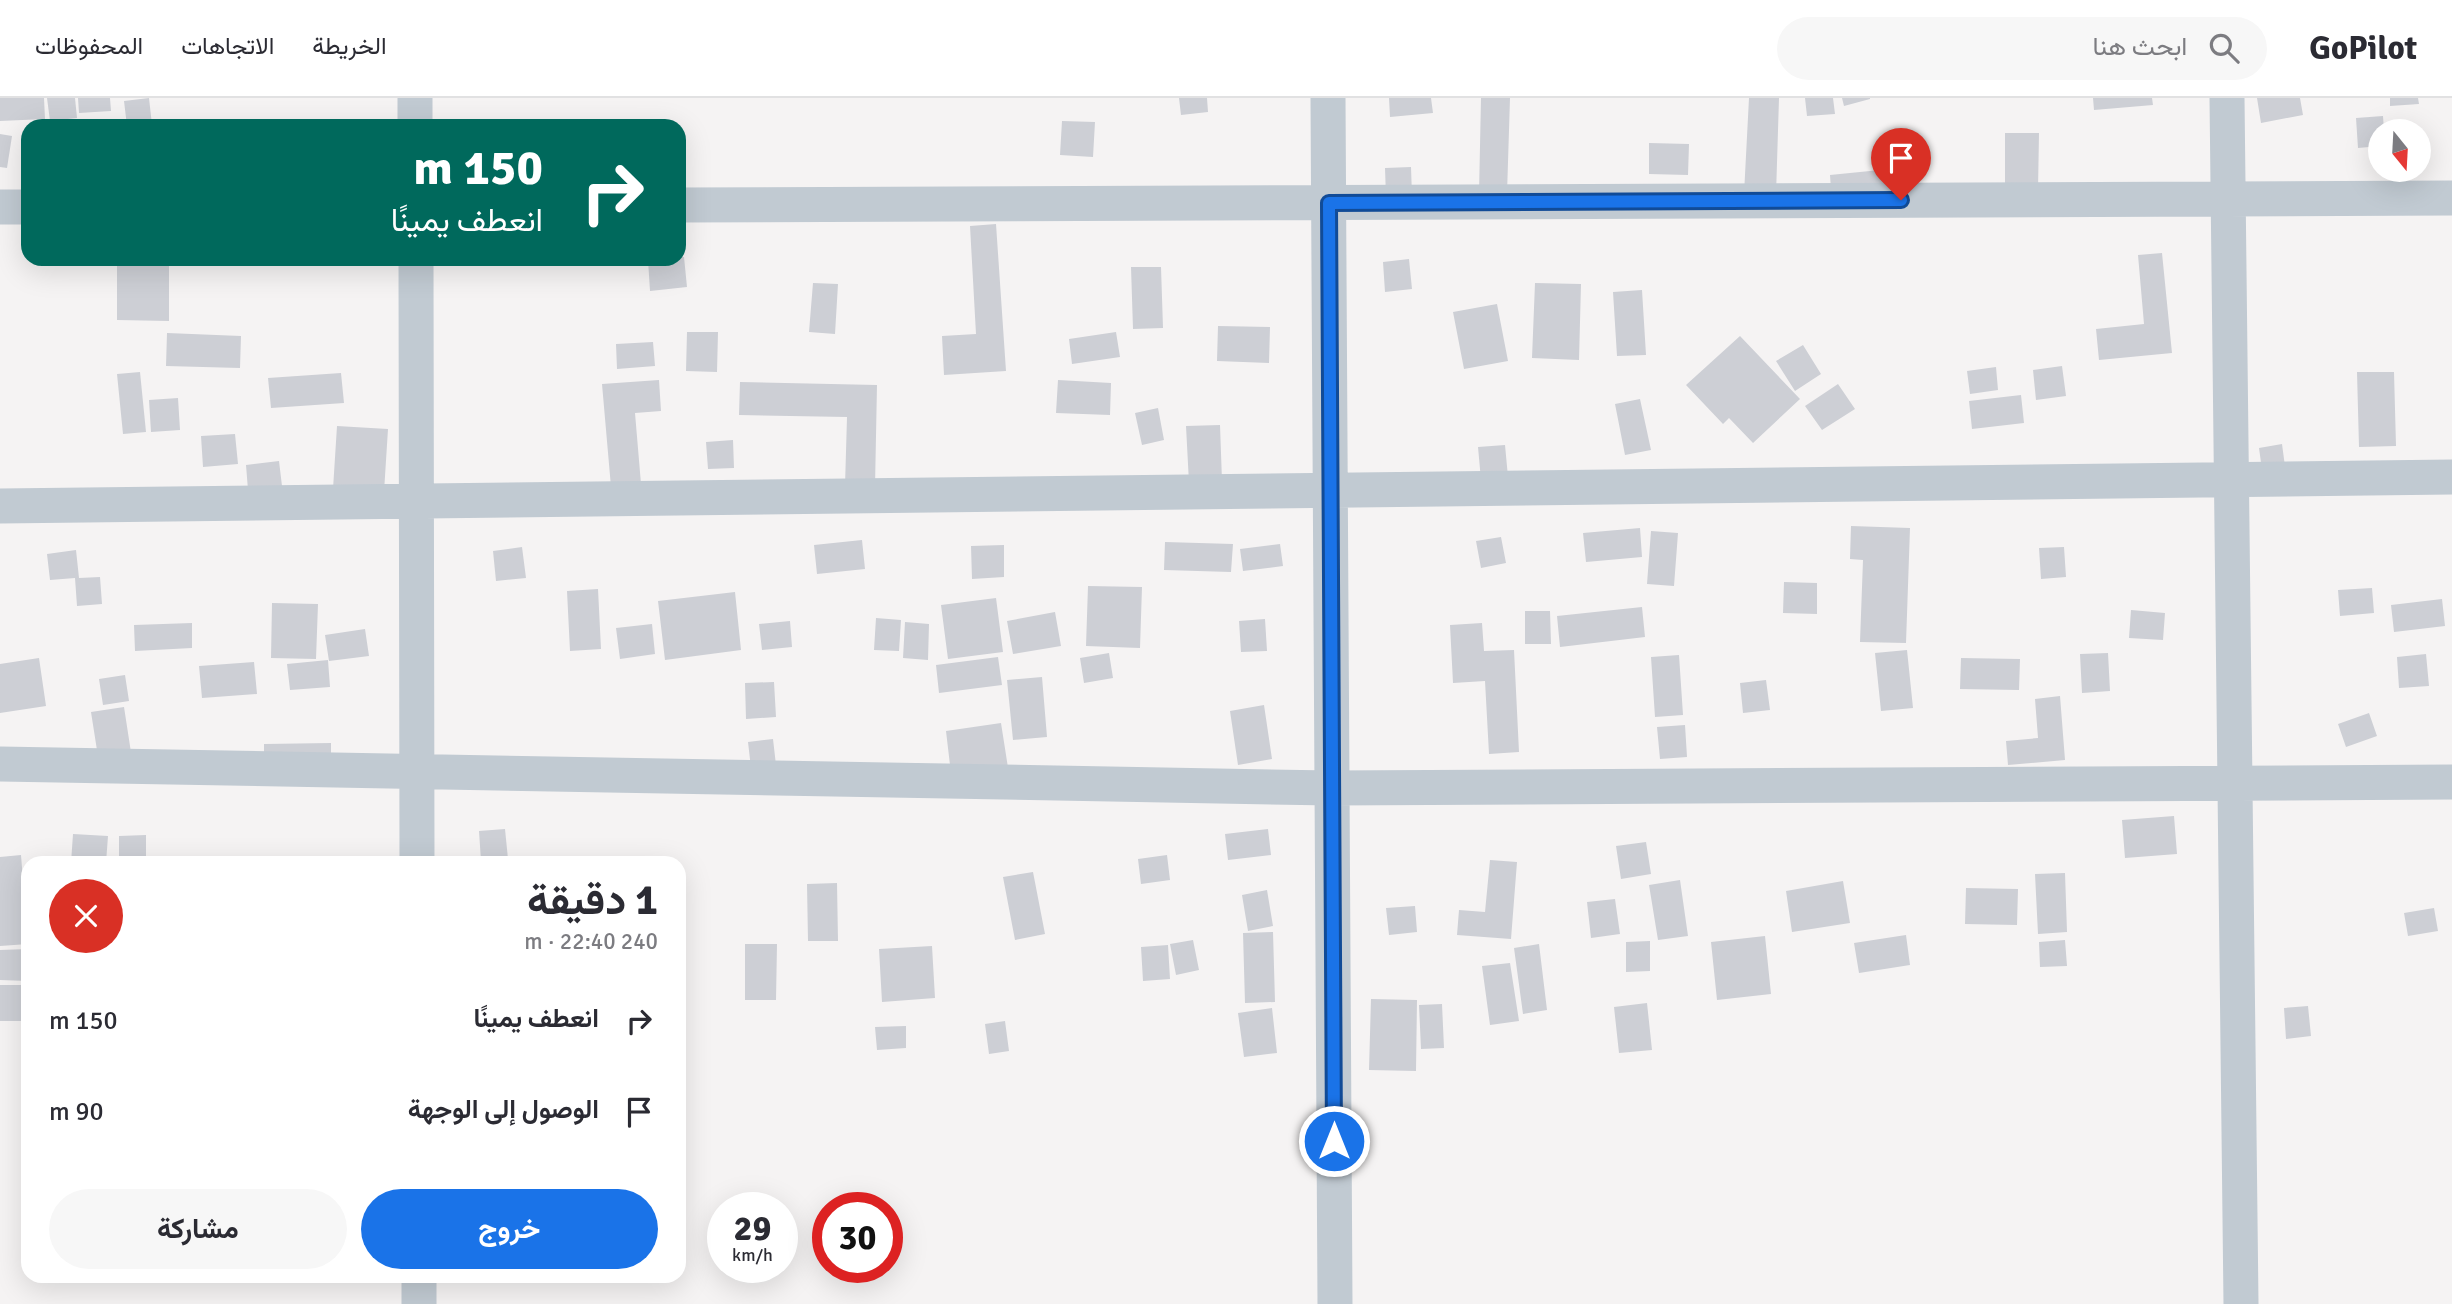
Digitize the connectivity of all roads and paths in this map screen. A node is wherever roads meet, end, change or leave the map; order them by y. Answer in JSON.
{"nodes":[{"id":1,"x":415,"y":98,"type":"edge"},
{"id":2,"x":1328,"y":98,"type":"edge"},
{"id":3,"x":2227,"y":98,"type":"edge"},
{"id":4,"x":415,"y":119,"type":"edge"},
{"id":5,"x":2452,"y":198,"type":"edge"},
{"id":6,"x":2228,"y":199,"type":"junction"},
{"id":7,"x":1329,"y":203,"type":"junction"},
{"id":8,"x":686,"y":205,"type":"edge"},
{"id":9,"x":0,"y":207,"type":"edge"},
{"id":10,"x":21,"y":207,"type":"edge"},
{"id":11,"x":416,"y":266,"type":"edge"},
{"id":12,"x":2452,"y":477,"type":"edge"},
{"id":13,"x":2232,"y":479,"type":"junction"},
{"id":14,"x":1330,"y":490,"type":"junction"},
{"id":15,"x":416,"y":501,"type":"junction"},
{"id":16,"x":0,"y":506,"type":"edge"},
{"id":17,"x":0,"y":764,"type":"edge"},
{"id":18,"x":417,"y":771,"type":"junction"},
{"id":19,"x":2452,"y":782,"type":"edge"},
{"id":20,"x":2235,"y":783,"type":"junction"},
{"id":21,"x":1332,"y":788,"type":"junction"},
{"id":22,"x":417,"y":856,"type":"edge"},
{"id":23,"x":419,"y":1283,"type":"edge"},
{"id":24,"x":419,"y":1304,"type":"edge"},
{"id":25,"x":1335,"y":1304,"type":"edge"},
{"id":26,"x":2241,"y":1304,"type":"edge"}],
"edges":[{"from":1,"to":4,"type":"street"},
{"from":2,"to":7,"type":"street"},
{"from":3,"to":6,"type":"street"},
{"from":5,"to":6,"type":"street"},
{"from":6,"to":7,"type":"street"},
{"from":6,"to":13,"type":"street"},
{"from":7,"to":8,"type":"street"},
{"from":7,"to":14,"type":"street"},
{"from":9,"to":10,"type":"street"},
{"from":11,"to":15,"type":"street"},
{"from":12,"to":13,"type":"street"},
{"from":13,"to":14,"type":"street"},
{"from":13,"to":20,"type":"street"},
{"from":14,"to":15,"type":"street"},
{"from":14,"to":21,"type":"street"},
{"from":15,"to":16,"type":"street"},
{"from":15,"to":18,"type":"street"},
{"from":17,"to":18,"type":"street"},
{"from":18,"to":21,"type":"street"},
{"from":18,"to":22,"type":"street"},
{"from":19,"to":20,"type":"street"},
{"from":20,"to":21,"type":"street"},
{"from":20,"to":26,"type":"street"},
{"from":21,"to":25,"type":"street"},
{"from":23,"to":24,"type":"street"}]}
